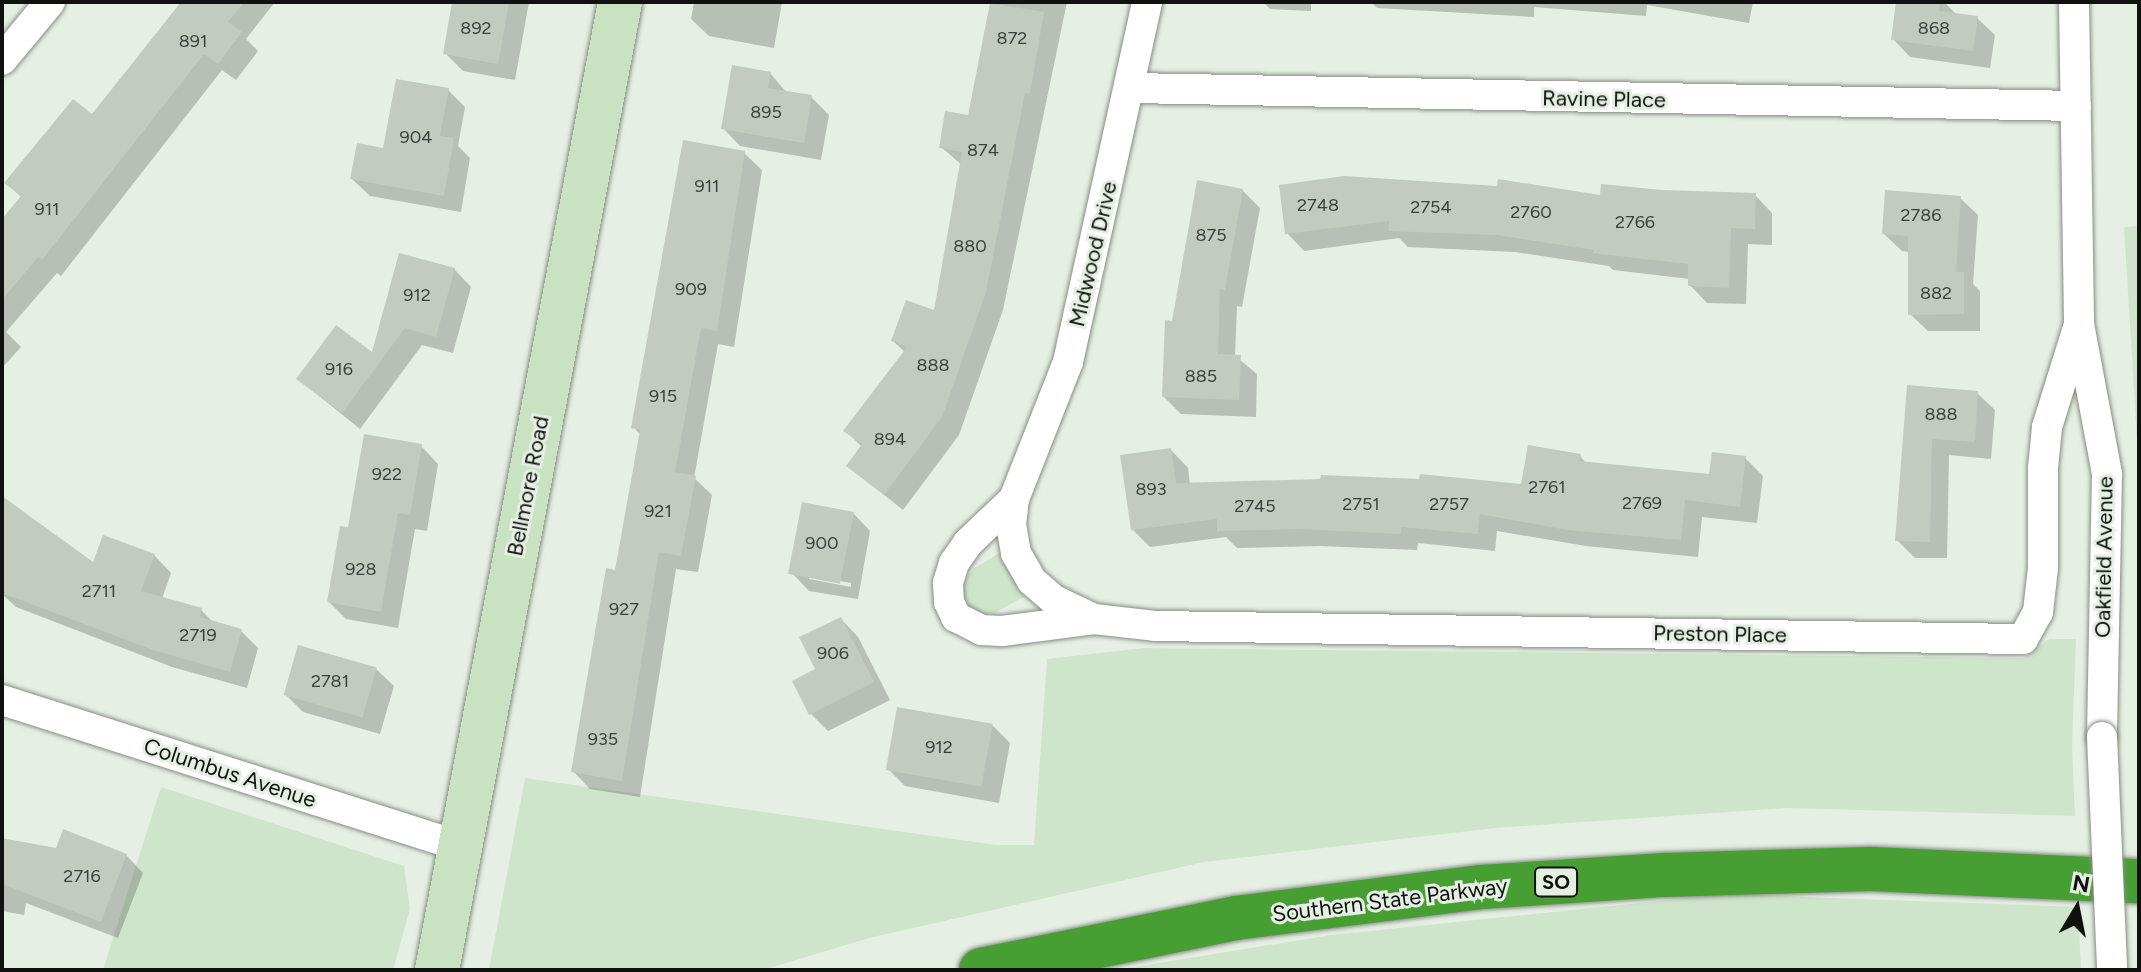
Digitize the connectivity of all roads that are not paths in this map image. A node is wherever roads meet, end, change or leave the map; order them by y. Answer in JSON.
{"nodes":[{"id":1,"x":50,"y":2,"type":"edge"},
{"id":2,"x":620,"y":2,"type":"edge"},
{"id":3,"x":1147,"y":2,"type":"edge"},
{"id":4,"x":2074,"y":2,"type":"edge"},
{"id":5,"x":2,"y":60,"type":"edge"},
{"id":6,"x":1131,"y":88,"type":"junction"},
{"id":7,"x":2076,"y":106,"type":"junction"},
{"id":8,"x":2079,"y":324,"type":"junction"},
{"id":9,"x":1014,"y":499,"type":"junction"},
{"id":10,"x":1094,"y":619,"type":"junction"},
{"id":11,"x":2,"y":700,"type":"edge"},
{"id":12,"x":459,"y":846,"type":"junction"},
{"id":13,"x":2139,"y":881,"type":"edge"},
{"id":14,"x":437,"y":970,"type":"edge"},
{"id":15,"x":981,"y":970,"type":"edge"},
{"id":16,"x":2112,"y":970,"type":"edge"}],
"edges":[{"from":1,"to":5,"type":"street"},
{"from":2,"to":12,"type":"main road","name":"Bellmore Road"},
{"from":3,"to":6,"type":"street","name":"Midwood Drive"},
{"from":4,"to":7,"type":"street","name":"Oakfield Avenue"},
{"from":6,"to":7,"type":"street","name":"Ravine Place"},
{"from":6,"to":9,"type":"street","name":"Midwood Drive"},
{"from":7,"to":8,"type":"street","name":"Oakfield Avenue"},
{"from":8,"to":10,"type":"street","name":"Preston Place"},
{"from":8,"to":16,"type":"street","name":"Oakfield Avenue","bridge":true},
{"from":9,"to":10,"type":"street","name":"Midwood Drive"},
{"from":9,"to":10,"type":"street","name":"Midwood Drive"},
{"from":11,"to":12,"type":"street","name":"Columbus Avenue"},
{"from":12,"to":14,"type":"main road","name":"Bellmore Road"},
{"from":13,"to":15,"type":"highway","name":"Southern State Parkway","number":"SO"}]}
